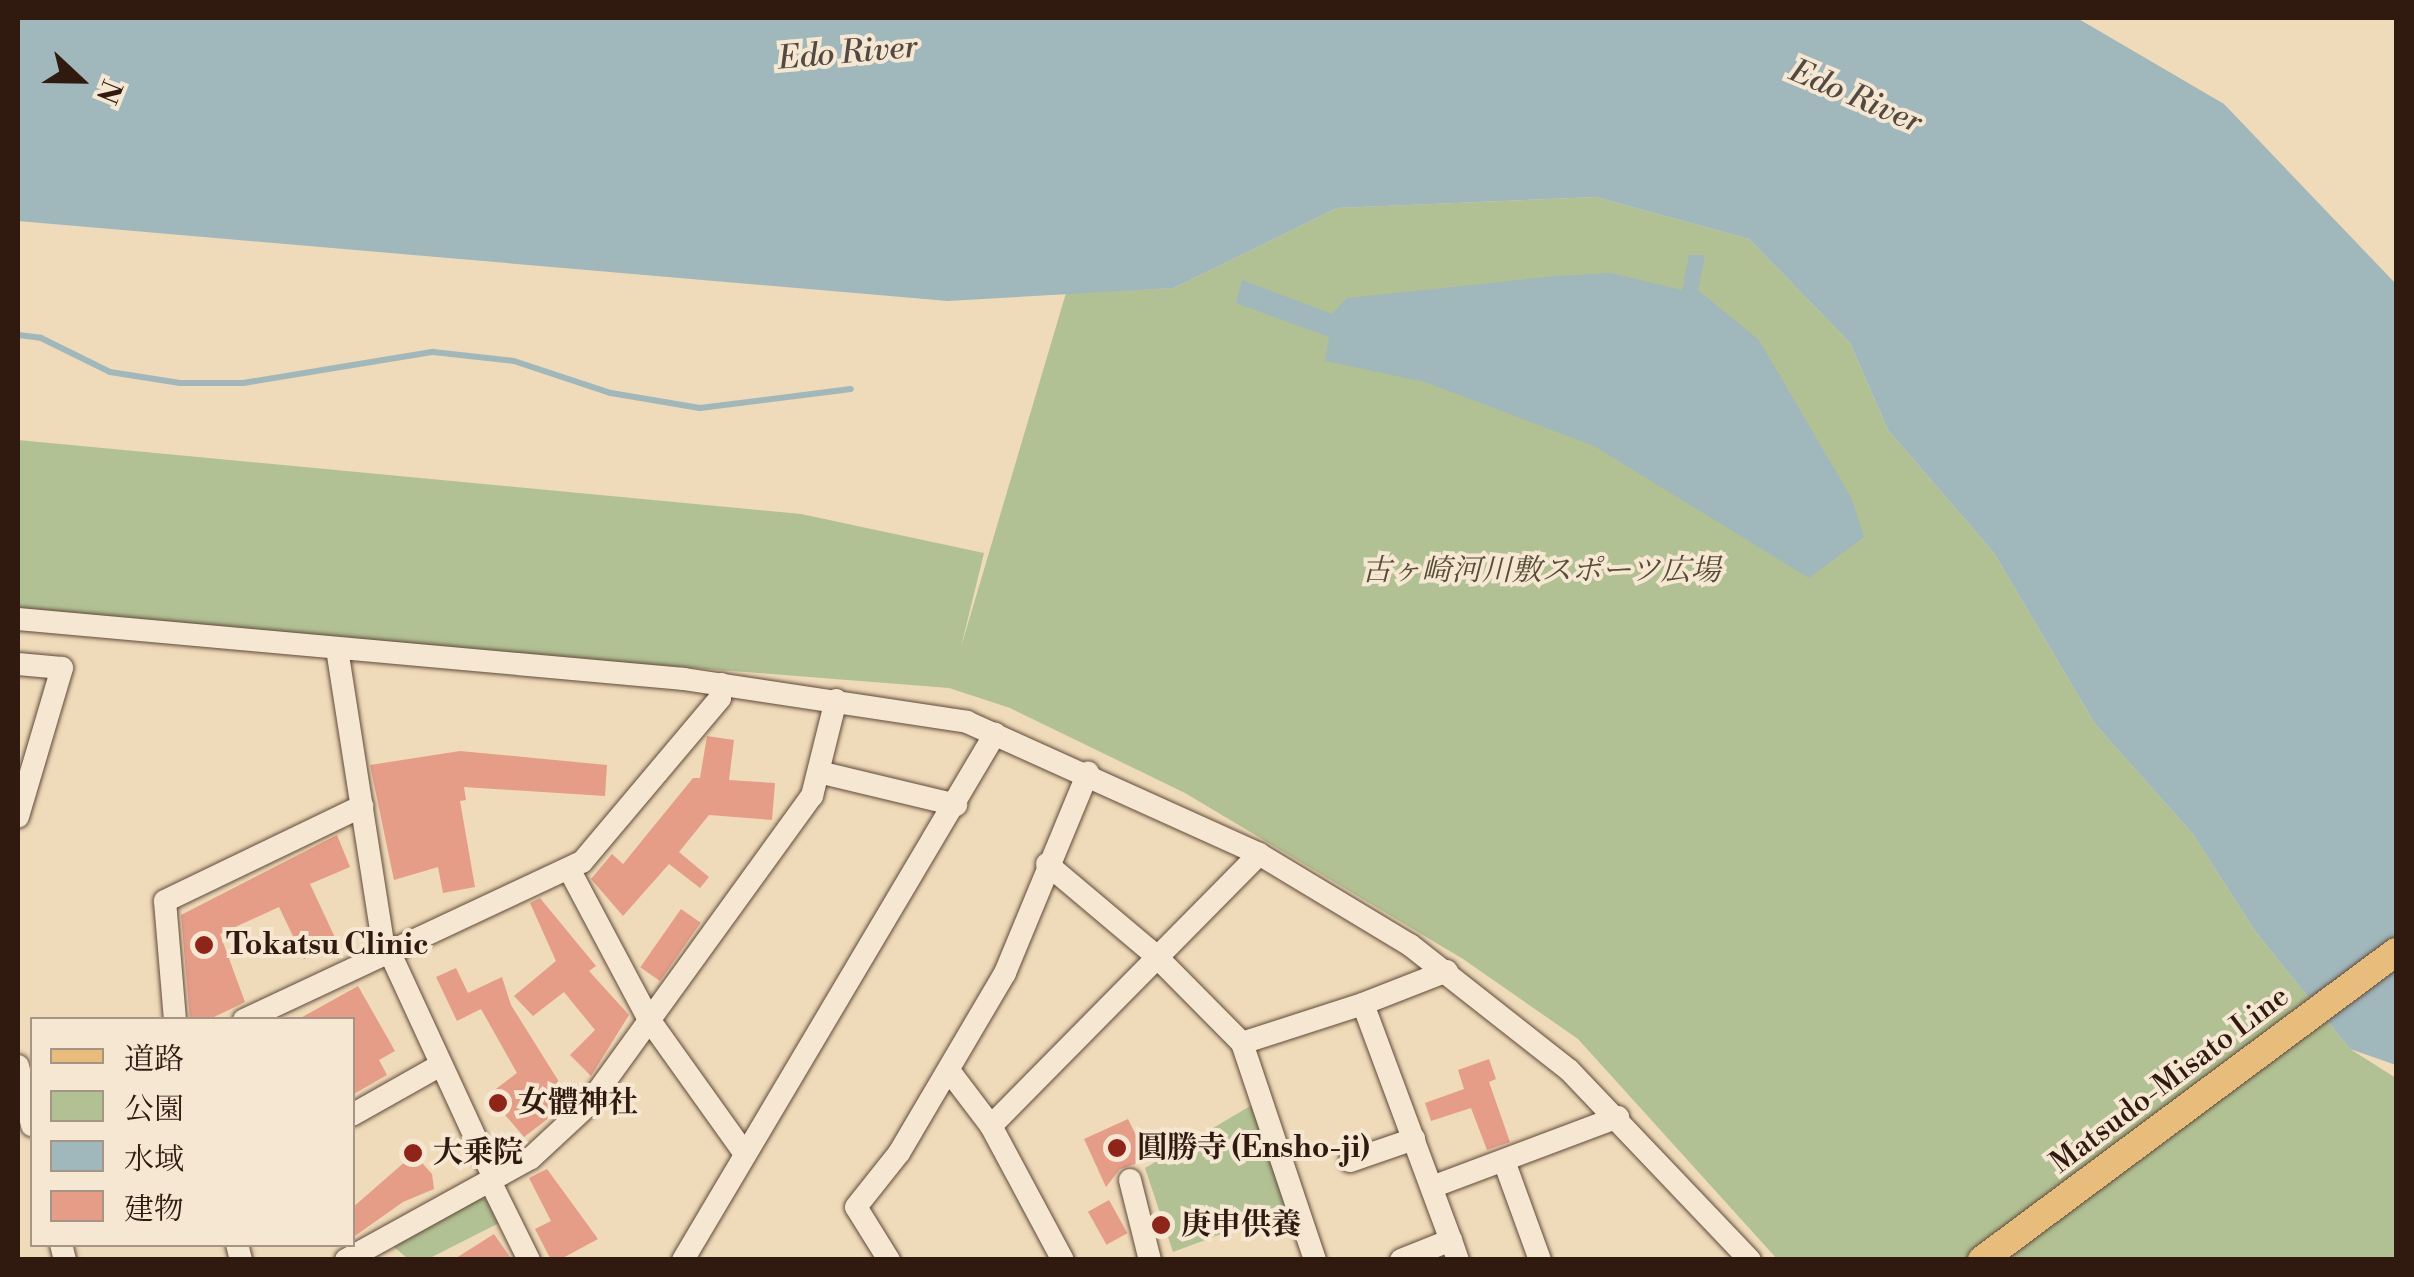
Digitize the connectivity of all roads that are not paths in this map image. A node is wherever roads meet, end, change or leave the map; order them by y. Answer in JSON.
{"nodes":[{"id":1,"x":18,"y":620,"type":"edge"},
{"id":2,"x":336,"y":649,"type":"junction"},
{"id":3,"x":18,"y":664,"type":"edge"},
{"id":4,"x":721,"y":684,"type":"junction"},
{"id":5,"x":836,"y":700,"type":"junction"},
{"id":6,"x":995,"y":734,"type":"junction"},
{"id":7,"x":823,"y":773,"type":"junction"},
{"id":8,"x":1088,"y":773,"type":"junction"},
{"id":9,"x":362,"y":806,"type":"junction"},
{"id":10,"x":956,"y":806,"type":"junction"},
{"id":11,"x":18,"y":817,"type":"edge"},
{"id":12,"x":1259,"y":854,"type":"junction"},
{"id":13,"x":1047,"y":864,"type":"junction"},
{"id":14,"x":570,"y":870,"type":"junction"},
{"id":15,"x":2396,"y":952,"type":"edge"},
{"id":16,"x":388,"y":954,"type":"junction"},
{"id":17,"x":1156,"y":955,"type":"junction"},
{"id":18,"x":1447,"y":971,"type":"junction"},
{"id":19,"x":1363,"y":1004,"type":"junction"},
{"id":20,"x":174,"y":1017,"type":"edge"},
{"id":21,"x":251,"y":1017,"type":"edge"},
{"id":22,"x":648,"y":1018,"type":"junction"},
{"id":23,"x":1242,"y":1043,"type":"junction"},
{"id":24,"x":18,"y":1066,"type":"edge"},
{"id":25,"x":439,"y":1066,"type":"junction"},
{"id":26,"x":950,"y":1072,"type":"junction"},
{"id":27,"x":355,"y":1113,"type":"edge"},
{"id":28,"x":1618,"y":1117,"type":"junction"},
{"id":29,"x":28,"y":1120,"type":"edge"},
{"id":30,"x":991,"y":1126,"type":"junction"},
{"id":31,"x":1414,"y":1139,"type":"junction"},
{"id":32,"x":746,"y":1154,"type":"junction"},
{"id":33,"x":1350,"y":1161,"type":"dead end"},
{"id":34,"x":1504,"y":1161,"type":"junction"},
{"id":35,"x":492,"y":1180,"type":"junction"},
{"id":36,"x":1130,"y":1180,"type":"dead end"},
{"id":37,"x":1432,"y":1187,"type":"junction"},
{"id":38,"x":1455,"y":1250,"type":"edge"},
{"id":39,"x":346,"y":1260,"type":"edge"},
{"id":40,"x":529,"y":1260,"type":"edge"},
{"id":41,"x":683,"y":1260,"type":"edge"},
{"id":42,"x":888,"y":1260,"type":"edge"},
{"id":43,"x":1063,"y":1260,"type":"edge"},
{"id":44,"x":1150,"y":1260,"type":"edge"},
{"id":45,"x":1315,"y":1260,"type":"edge"},
{"id":46,"x":1401,"y":1260,"type":"edge"},
{"id":47,"x":1540,"y":1260,"type":"edge"},
{"id":48,"x":1750,"y":1260,"type":"edge"},
{"id":49,"x":1982,"y":1260,"type":"edge"}],
"edges":[{"from":1,"to":2,"type":"street"},
{"from":2,"to":4,"type":"street"},
{"from":2,"to":9,"type":"street"},
{"from":3,"to":11,"type":"street"},
{"from":4,"to":5,"type":"street"},
{"from":4,"to":14,"type":"street"},
{"from":5,"to":6,"type":"street"},
{"from":5,"to":7,"type":"street"},
{"from":6,"to":8,"type":"street"},
{"from":6,"to":10,"type":"street"},
{"from":7,"to":10,"type":"street"},
{"from":7,"to":22,"type":"street"},
{"from":8,"to":12,"type":"street"},
{"from":8,"to":13,"type":"street"},
{"from":9,"to":16,"type":"street"},
{"from":9,"to":20,"type":"street"},
{"from":10,"to":32,"type":"street"},
{"from":12,"to":17,"type":"street"},
{"from":12,"to":18,"type":"street"},
{"from":13,"to":17,"type":"street"},
{"from":13,"to":26,"type":"street"},
{"from":14,"to":16,"type":"street"},
{"from":14,"to":22,"type":"street"},
{"from":15,"to":49,"type":"main road","name":"Matsudo-Misato Line"},
{"from":16,"to":21,"type":"street"},
{"from":16,"to":25,"type":"street"},
{"from":17,"to":23,"type":"street"},
{"from":17,"to":30,"type":"street"},
{"from":18,"to":19,"type":"street"},
{"from":18,"to":28,"type":"street"},
{"from":19,"to":23,"type":"street"},
{"from":19,"to":31,"type":"street"},
{"from":22,"to":32,"type":"street"},
{"from":22,"to":35,"type":"street"},
{"from":23,"to":45,"type":"street"},
{"from":24,"to":29,"type":"street"},
{"from":25,"to":27,"type":"street"},
{"from":25,"to":35,"type":"street"},
{"from":26,"to":30,"type":"street"},
{"from":26,"to":42,"type":"street"},
{"from":28,"to":34,"type":"street"},
{"from":28,"to":48,"type":"street"},
{"from":30,"to":43,"type":"street"},
{"from":31,"to":33,"type":"street"},
{"from":31,"to":37,"type":"street"},
{"from":32,"to":41,"type":"street"},
{"from":34,"to":37,"type":"street"},
{"from":34,"to":47,"type":"street"},
{"from":35,"to":39,"type":"street"},
{"from":35,"to":40,"type":"street"},
{"from":36,"to":44,"type":"street"},
{"from":37,"to":38,"type":"street"},
{"from":38,"to":46,"type":"street"}]}
